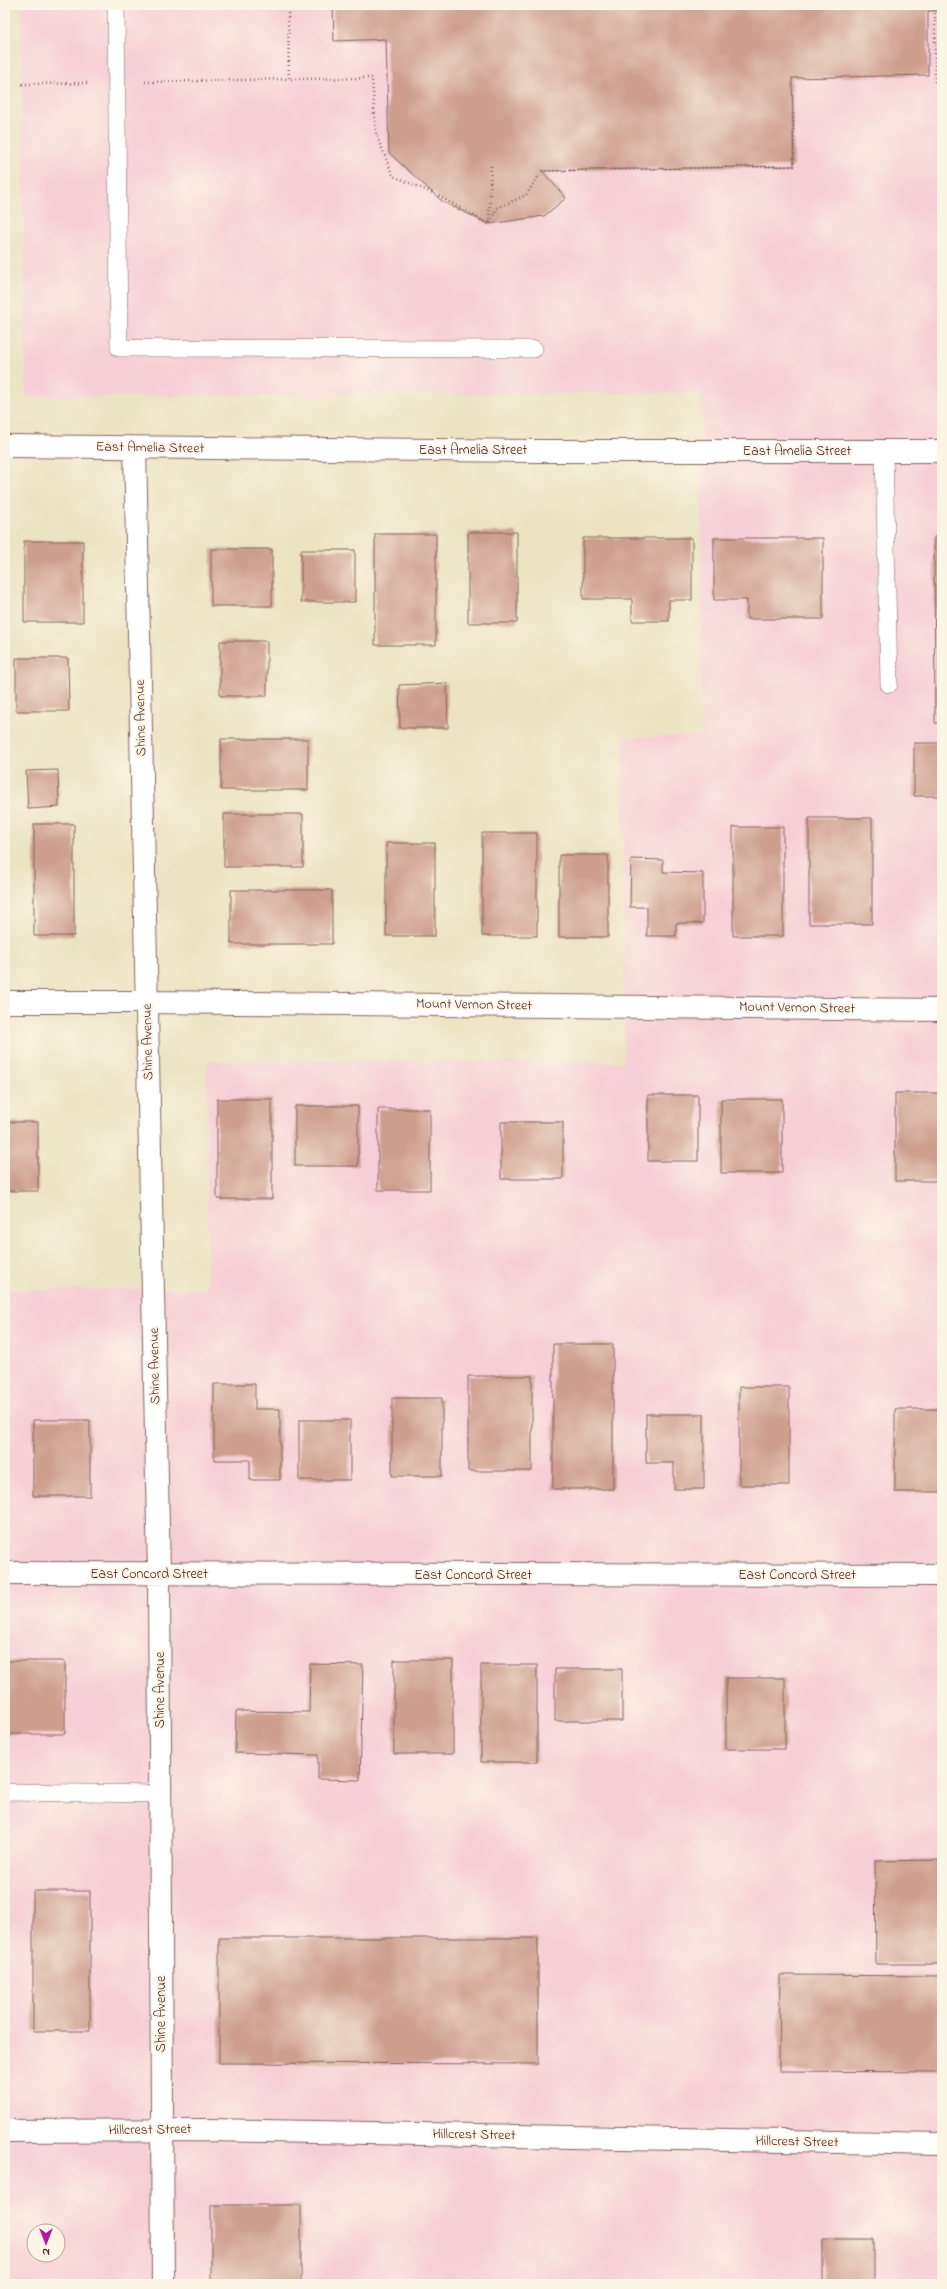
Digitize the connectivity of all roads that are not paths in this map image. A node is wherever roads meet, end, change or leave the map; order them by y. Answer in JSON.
{"nodes":[{"id":1,"x":116,"y":5,"type":"edge"},
{"id":2,"x":534,"y":349,"type":"dead end"},
{"id":3,"x":5,"y":446,"type":"edge"},
{"id":4,"x":135,"y":448,"type":"junction"},
{"id":5,"x":884,"y":451,"type":"junction"},
{"id":6,"x":942,"y":451,"type":"edge"},
{"id":7,"x":889,"y":684,"type":"dead end"},
{"id":8,"x":5,"y":1002,"type":"edge"},
{"id":9,"x":148,"y":1002,"type":"junction"},
{"id":10,"x":942,"y":1010,"type":"edge"},
{"id":11,"x":5,"y":1573,"type":"edge"},
{"id":12,"x":159,"y":1574,"type":"junction"},
{"id":13,"x":942,"y":1575,"type":"edge"},
{"id":14,"x":5,"y":1792,"type":"edge"},
{"id":15,"x":160,"y":1794,"type":"junction"},
{"id":16,"x":163,"y":2130,"type":"junction"},
{"id":17,"x":5,"y":2131,"type":"edge"},
{"id":18,"x":942,"y":2144,"type":"edge"},
{"id":19,"x":163,"y":2284,"type":"edge"}],
"edges":[{"from":1,"to":2,"type":"lane"},
{"from":3,"to":4,"type":"street","name":"East Amelia Street"},
{"from":4,"to":5,"type":"street","name":"East Amelia Street"},
{"from":4,"to":9,"type":"street","name":"Shine Avenue"},
{"from":5,"to":6,"type":"street","name":"East Amelia Street"},
{"from":5,"to":7,"type":"lane"},
{"from":8,"to":9,"type":"street","name":"Mount Vernon Street"},
{"from":9,"to":10,"type":"street","name":"Mount Vernon Street"},
{"from":9,"to":12,"type":"street","name":"Shine Avenue"},
{"from":11,"to":12,"type":"street","name":"East Concord Street"},
{"from":12,"to":13,"type":"street","name":"East Concord Street"},
{"from":12,"to":15,"type":"street","name":"Shine Avenue"},
{"from":14,"to":15,"type":"lane"},
{"from":15,"to":16,"type":"street","name":"Shine Avenue"},
{"from":16,"to":17,"type":"street","name":"Hillcrest Street"},
{"from":16,"to":18,"type":"street","name":"Hillcrest Street"},
{"from":16,"to":19,"type":"street","name":"Shine Avenue"}]}
